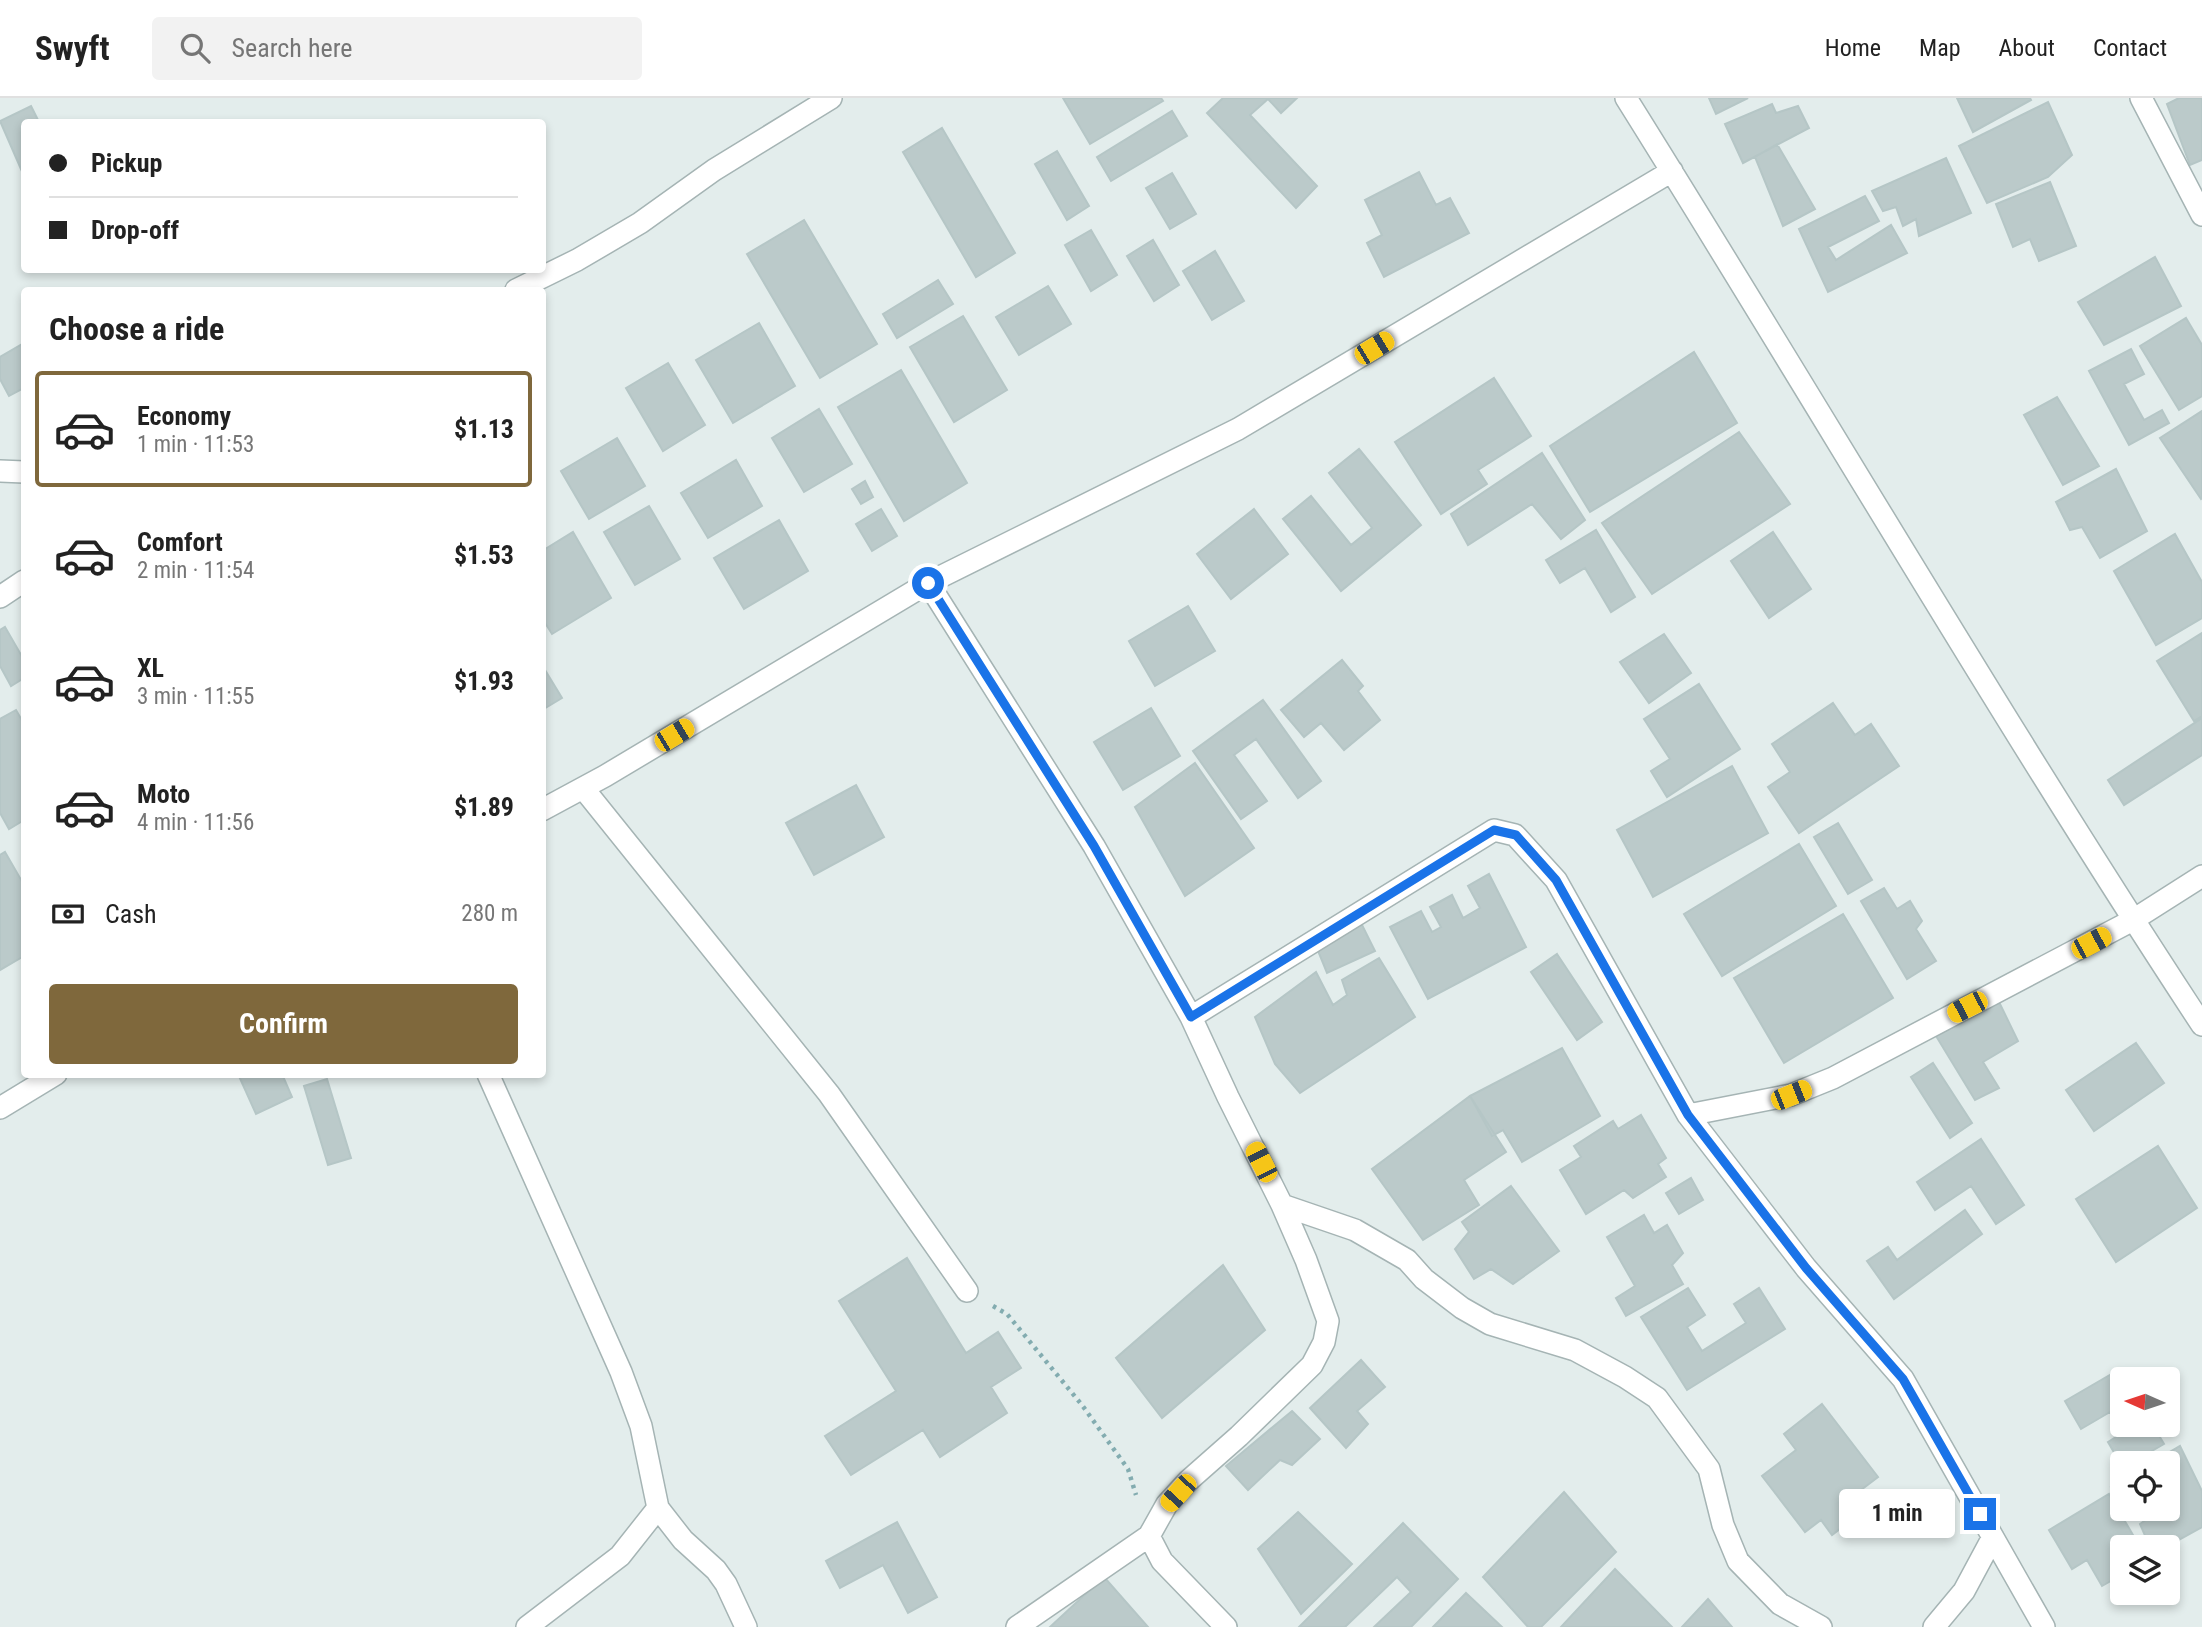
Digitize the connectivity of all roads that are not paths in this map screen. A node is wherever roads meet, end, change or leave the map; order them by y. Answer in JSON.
{"nodes":[{"id":1,"x":831,"y":98,"type":"edge"},
{"id":2,"x":1626,"y":98,"type":"edge"},
{"id":3,"x":2140,"y":98,"type":"edge"},
{"id":4,"x":1672,"y":171,"type":"junction"},
{"id":5,"x":2202,"y":215,"type":"edge"},
{"id":6,"x":522,"y":287,"type":"edge"},
{"id":7,"x":0,"y":471,"type":"edge"},
{"id":8,"x":21,"y":472,"type":"edge"},
{"id":9,"x":21,"y":583,"type":"edge"},
{"id":10,"x":928,"y":583,"type":"junction"},
{"id":11,"x":0,"y":597,"type":"edge"},
{"id":12,"x":583,"y":788,"type":"junction"},
{"id":13,"x":546,"y":808,"type":"edge"},
{"id":14,"x":2202,"y":876,"type":"edge"},
{"id":15,"x":2133,"y":920,"type":"junction"},
{"id":16,"x":1191,"y":1017,"type":"junction"},
{"id":17,"x":2202,"y":1025,"type":"edge"},
{"id":18,"x":49,"y":1078,"type":"edge"},
{"id":19,"x":490,"y":1078,"type":"edge"},
{"id":20,"x":0,"y":1108,"type":"edge"},
{"id":21,"x":1688,"y":1115,"type":"junction"},
{"id":22,"x":1282,"y":1205,"type":"junction"},
{"id":23,"x":967,"y":1291,"type":"road end"},
{"id":24,"x":658,"y":1508,"type":"junction"},
{"id":25,"x":1149,"y":1536,"type":"junction"},
{"id":26,"x":1993,"y":1537,"type":"junction"},
{"id":27,"x":527,"y":1627,"type":"edge"},
{"id":28,"x":746,"y":1627,"type":"edge"},
{"id":29,"x":1017,"y":1627,"type":"edge"},
{"id":30,"x":1226,"y":1627,"type":"edge"},
{"id":31,"x":1821,"y":1627,"type":"edge"},
{"id":32,"x":1934,"y":1627,"type":"edge"},
{"id":33,"x":2044,"y":1627,"type":"edge"}],
"edges":[{"from":1,"to":6,"type":"street"},
{"from":2,"to":4,"type":"street"},
{"from":3,"to":5,"type":"street"},
{"from":4,"to":10,"type":"street"},
{"from":4,"to":15,"type":"street"},
{"from":7,"to":8,"type":"street"},
{"from":9,"to":11,"type":"street"},
{"from":10,"to":12,"type":"street"},
{"from":10,"to":16,"type":"street"},
{"from":12,"to":13,"type":"street"},
{"from":12,"to":23,"type":"street"},
{"from":14,"to":15,"type":"street"},
{"from":15,"to":17,"type":"street"},
{"from":15,"to":21,"type":"street"},
{"from":16,"to":21,"type":"street"},
{"from":16,"to":22,"type":"street"},
{"from":18,"to":20,"type":"street"},
{"from":19,"to":24,"type":"street"},
{"from":21,"to":26,"type":"street"},
{"from":22,"to":25,"type":"street"},
{"from":22,"to":31,"type":"street"},
{"from":24,"to":27,"type":"street"},
{"from":24,"to":28,"type":"street"},
{"from":25,"to":29,"type":"street"},
{"from":25,"to":30,"type":"street"},
{"from":26,"to":32,"type":"street"},
{"from":26,"to":33,"type":"street"}]}
